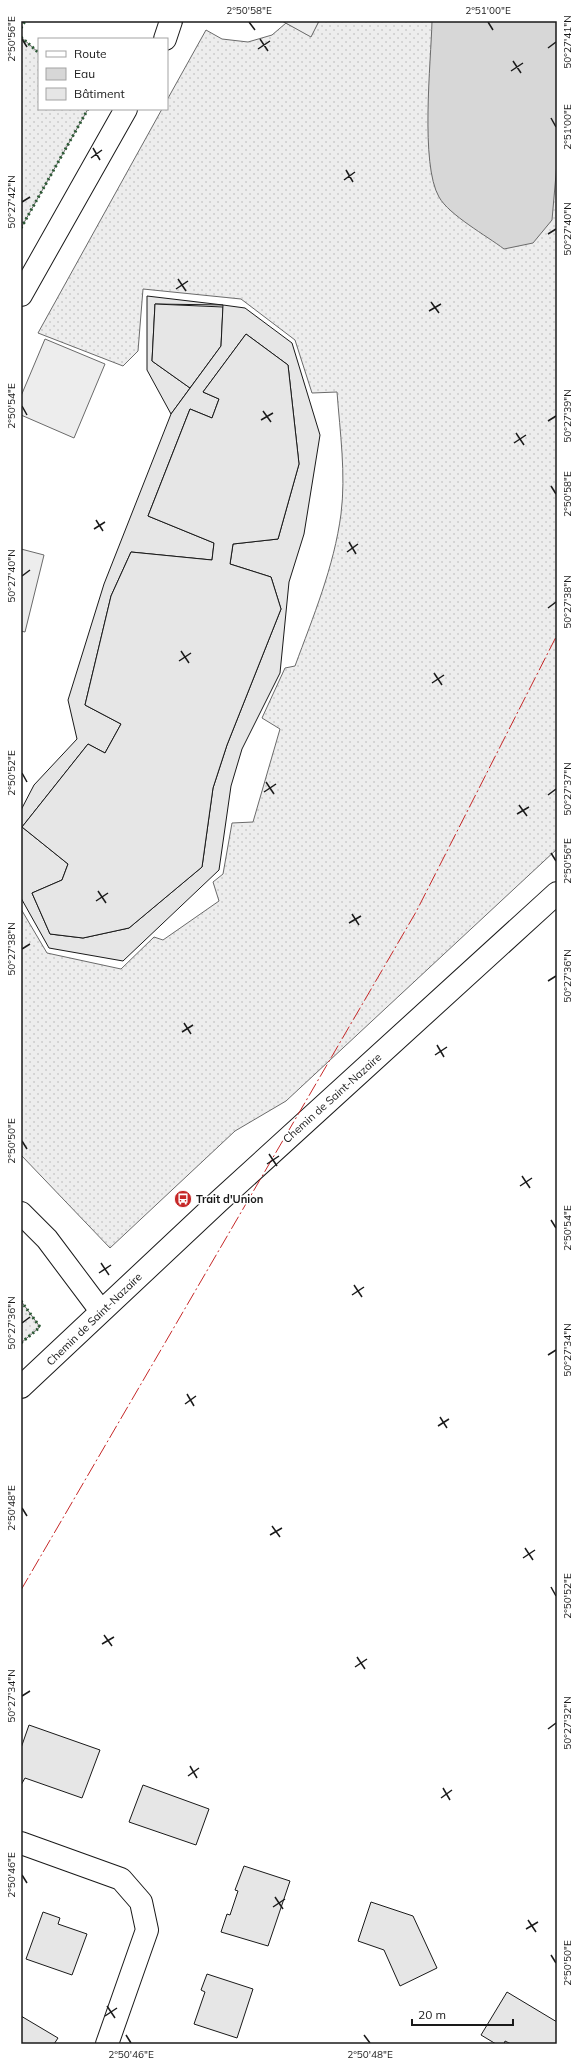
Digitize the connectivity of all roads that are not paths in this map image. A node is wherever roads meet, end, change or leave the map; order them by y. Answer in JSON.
{"nodes":[{"id":1,"x":172,"y":21,"type":"edge"},
{"id":2,"x":165,"y":38,"type":"edge"},
{"id":3,"x":125,"y":110,"type":"edge"},
{"id":4,"x":21,"y":295,"type":"edge"},
{"id":5,"x":557,"y":893,"type":"edge"},
{"id":6,"x":21,"y":1213,"type":"edge"},
{"id":7,"x":101,"y":1311,"type":"junction"},
{"id":8,"x":21,"y":1387,"type":"edge"},
{"id":9,"x":21,"y":1843,"type":"edge"},
{"id":10,"x":107,"y":2044,"type":"edge"}],
"edges":[{"from":1,"to":2,"type":"street"},
{"from":3,"to":4,"type":"street"},
{"from":5,"to":7,"type":"street","name":"Chemin de Saint-Nazaire"},
{"from":6,"to":7,"type":"street"},
{"from":7,"to":8,"type":"street","name":"Chemin de Saint-Nazaire"},
{"from":9,"to":10,"type":"street"}]}
